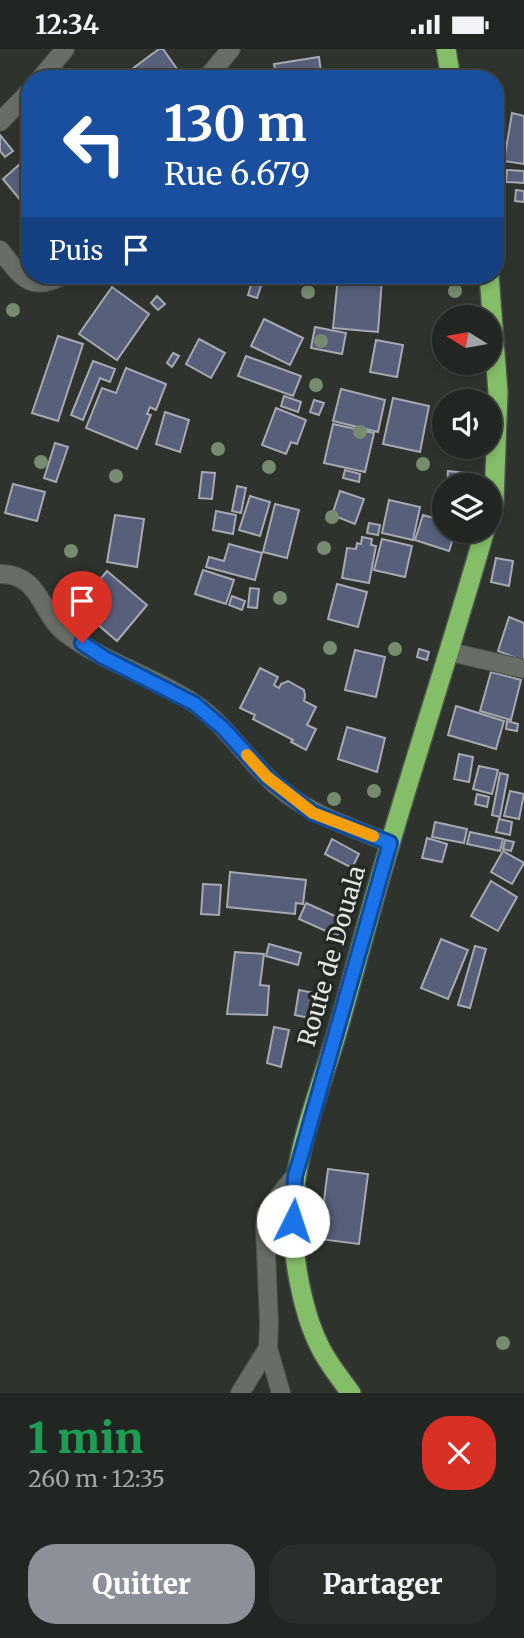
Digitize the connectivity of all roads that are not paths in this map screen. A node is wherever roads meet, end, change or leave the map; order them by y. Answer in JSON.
{"nodes":[{"id":1,"x":65,"y":49,"type":"edge"},
{"id":2,"x":231,"y":49,"type":"edge"},
{"id":3,"x":446,"y":49,"type":"edge"},
{"id":4,"x":48,"y":70,"type":"edge"},
{"id":5,"x":214,"y":70,"type":"edge"},
{"id":6,"x":450,"y":70,"type":"edge"},
{"id":7,"x":21,"y":100,"type":"edge"},
{"id":8,"x":0,"y":122,"type":"edge"},
{"id":9,"x":0,"y":250,"type":"edge"},
{"id":10,"x":21,"y":275,"type":"edge"},
{"id":11,"x":490,"y":284,"type":"edge"},
{"id":12,"x":495,"y":473,"type":"edge"},
{"id":13,"x":481,"y":543,"type":"edge"},
{"id":14,"x":0,"y":574,"type":"edge"},
{"id":15,"x":450,"y":652,"type":"junction"},
{"id":16,"x":524,"y":669,"type":"edge"},
{"id":17,"x":390,"y":843,"type":"junction"},
{"id":18,"x":295,"y":1176,"type":"junction"},
{"id":19,"x":268,"y":1348,"type":"junction"},
{"id":20,"x":240,"y":1393,"type":"edge"},
{"id":21,"x":281,"y":1393,"type":"edge"},
{"id":22,"x":351,"y":1393,"type":"edge"}],
"edges":[{"from":1,"to":4,"type":"street"},
{"from":2,"to":5,"type":"street"},
{"from":3,"to":6,"type":"highway"},
{"from":7,"to":8,"type":"street"},
{"from":9,"to":10,"type":"street"},
{"from":11,"to":12,"type":"highway"},
{"from":13,"to":15,"type":"highway","name":"Route de Douala"},
{"from":14,"to":17,"type":"street"},
{"from":15,"to":16,"type":"street"},
{"from":15,"to":17,"type":"highway","name":"Route de Douala"},
{"from":17,"to":18,"type":"highway","name":"Route de Douala"},
{"from":18,"to":19,"type":"street"},
{"from":18,"to":22,"type":"highway","name":"Route de Douala"},
{"from":19,"to":20,"type":"street"},
{"from":19,"to":21,"type":"street"}]}
